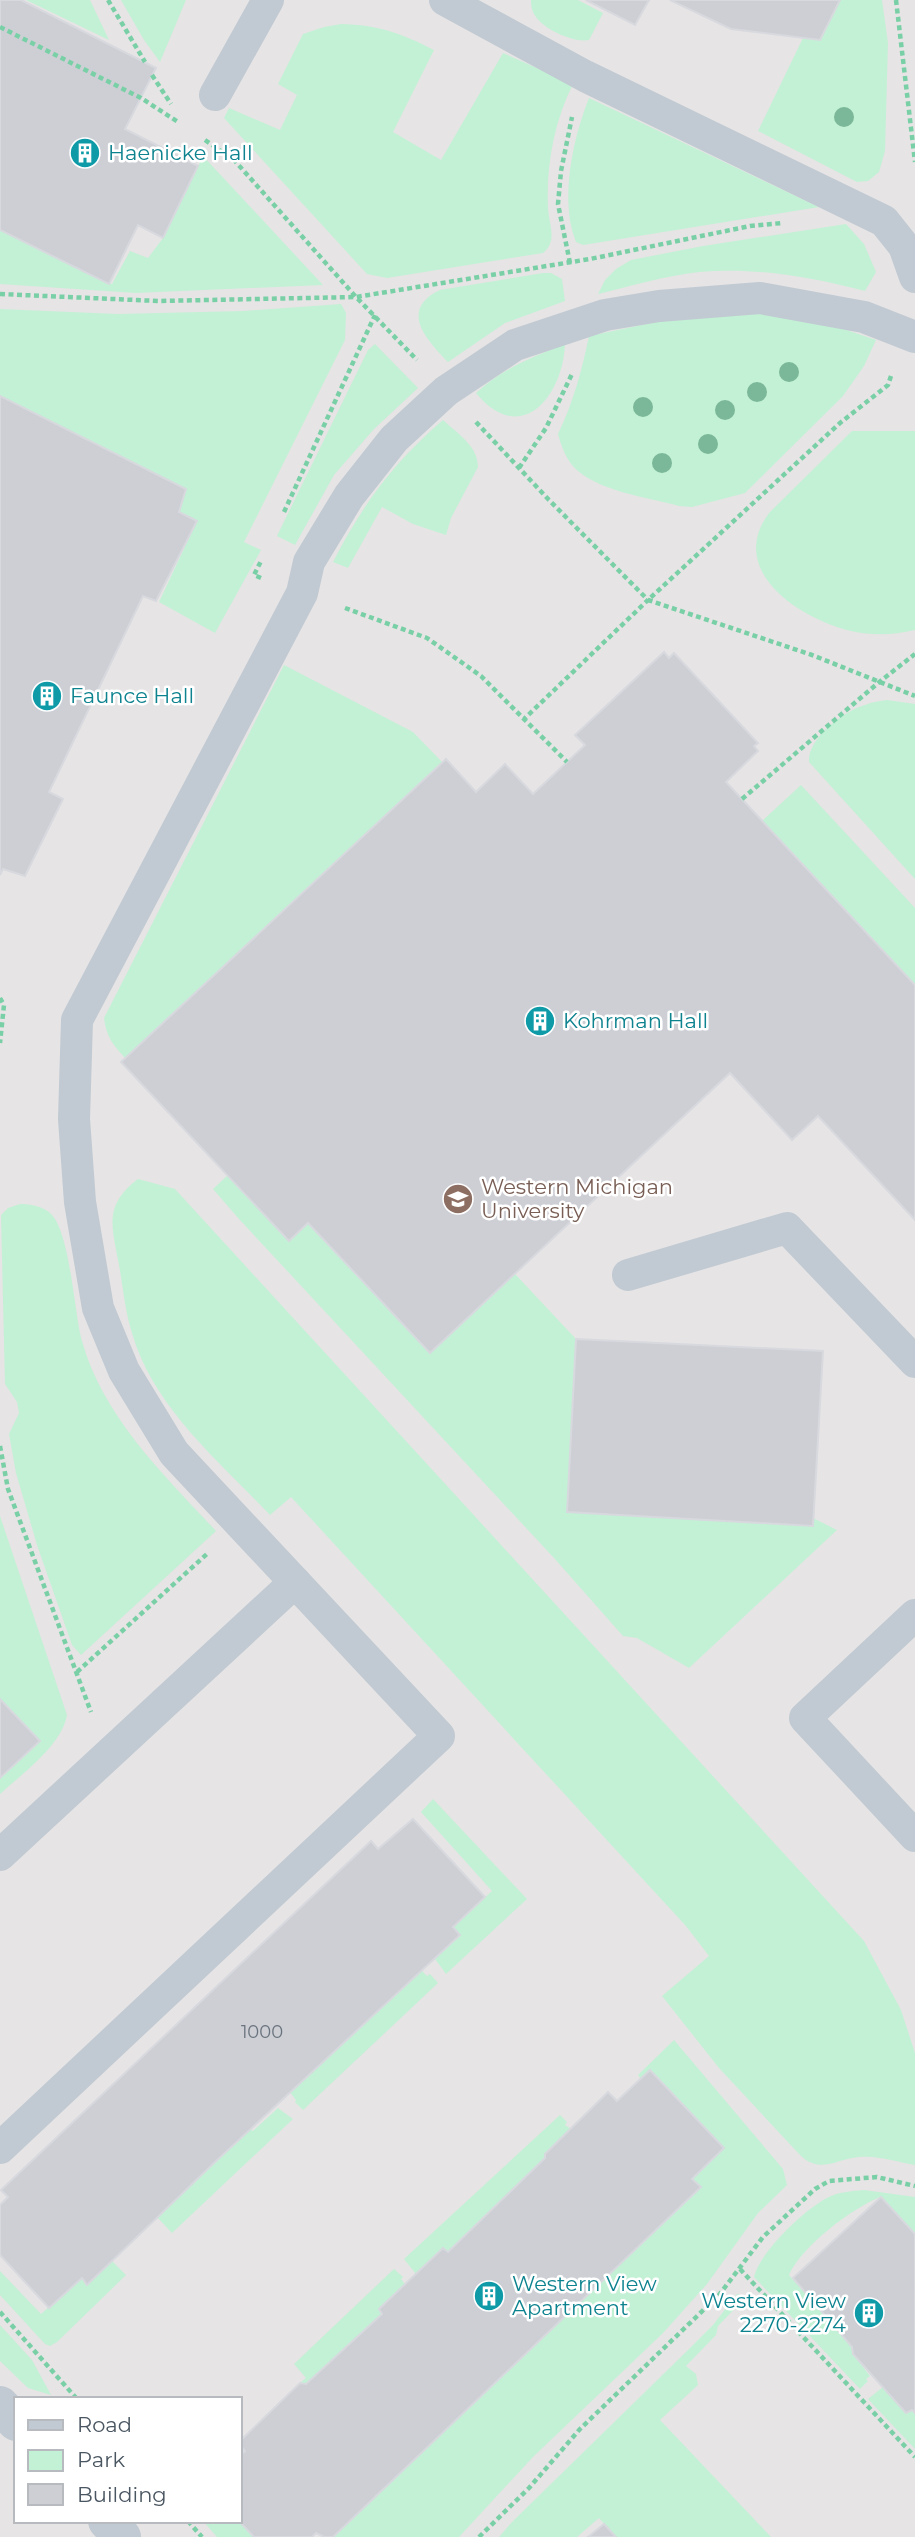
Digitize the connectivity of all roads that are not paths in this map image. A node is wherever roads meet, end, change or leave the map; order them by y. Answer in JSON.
{"nodes":[{"id":1,"x":268,"y":0,"type":"edge"},
{"id":2,"x":445,"y":0,"type":"edge"},
{"id":3,"x":215,"y":94,"type":"dead end"},
{"id":4,"x":915,"y":277,"type":"edge"},
{"id":5,"x":912,"y":336,"type":"edge"},
{"id":6,"x":628,"y":1275,"type":"dead end"},
{"id":7,"x":915,"y":1362,"type":"edge"},
{"id":8,"x":295,"y":1582,"type":"junction"},
{"id":9,"x":915,"y":1615,"type":"edge"},
{"id":10,"x":915,"y":1836,"type":"edge"},
{"id":11,"x":0,"y":1855,"type":"edge"},
{"id":12,"x":0,"y":2148,"type":"edge"},
{"id":13,"x":0,"y":2405,"type":"edge"},
{"id":14,"x":14,"y":2420,"type":"edge"},
{"id":15,"x":109,"y":2523,"type":"edge"},
{"id":16,"x":122,"y":2537,"type":"edge"}],
"edges":[{"from":1,"to":3,"type":"lane"},
{"from":2,"to":4,"type":"lane"},
{"from":5,"to":8,"type":"lane"},
{"from":6,"to":7,"type":"lane"},
{"from":8,"to":11,"type":"lane"},
{"from":8,"to":12,"type":"lane"},
{"from":9,"to":10,"type":"lane"},
{"from":13,"to":14,"type":"street"},
{"from":15,"to":16,"type":"street"}]}
